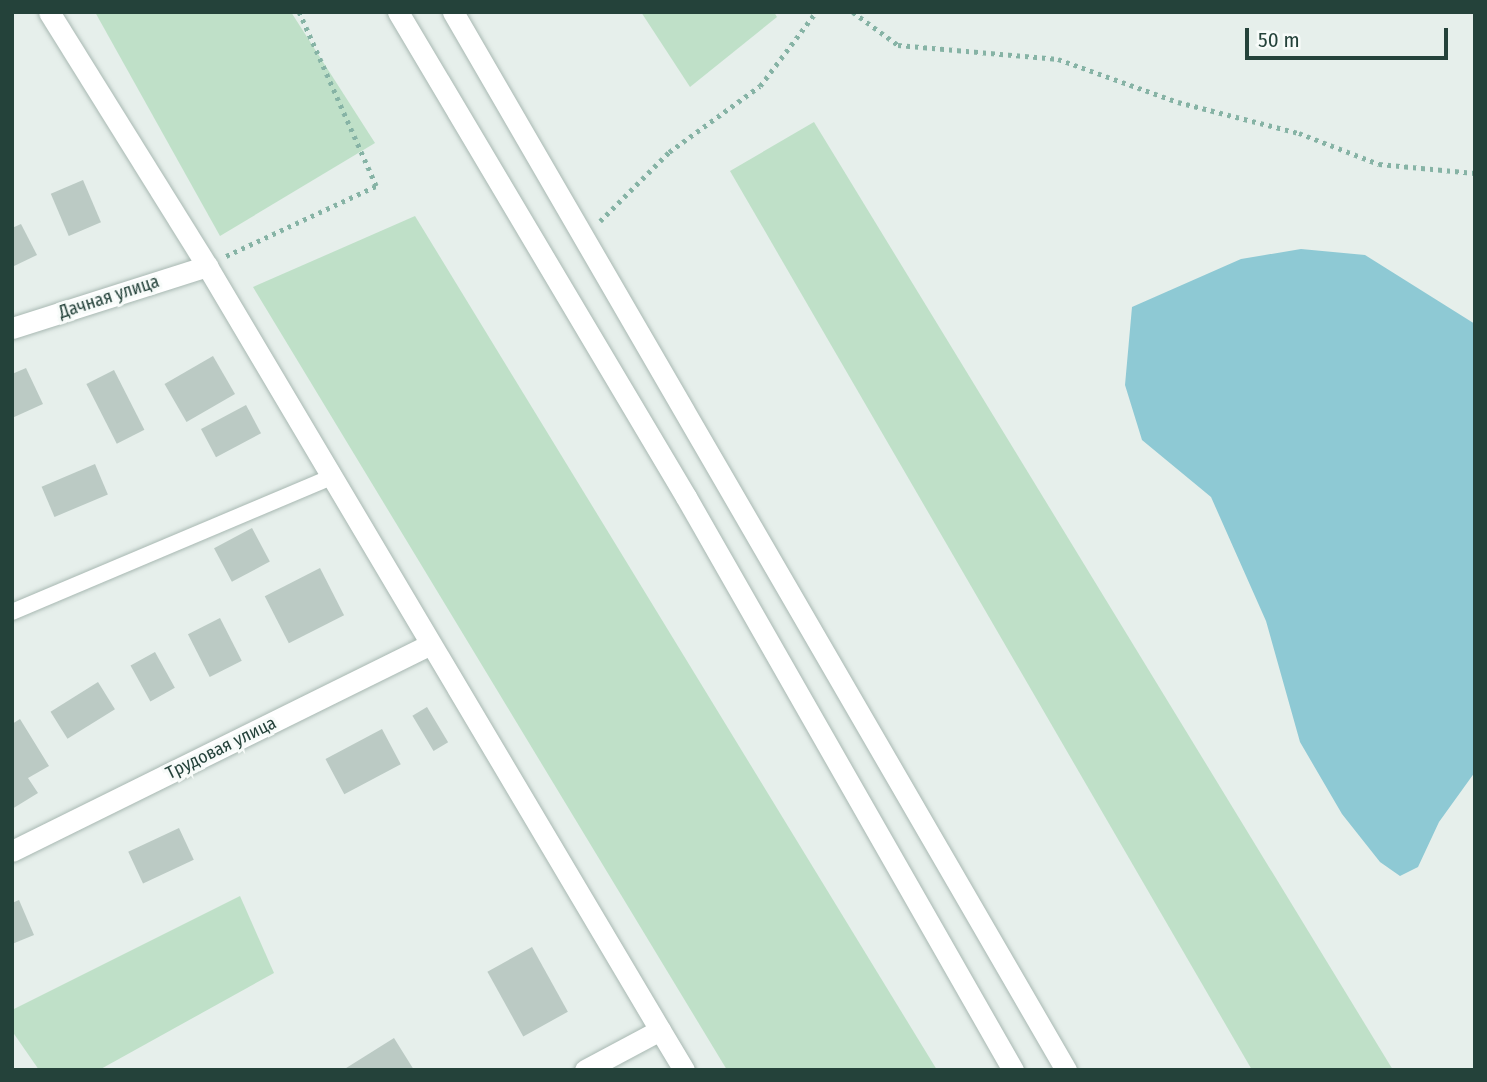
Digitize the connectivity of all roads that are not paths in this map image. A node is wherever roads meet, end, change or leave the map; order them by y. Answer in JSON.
{"nodes":[{"id":1,"x":49,"y":12,"type":"edge"},
{"id":2,"x":398,"y":12,"type":"edge"},
{"id":3,"x":453,"y":12,"type":"edge"},
{"id":4,"x":207,"y":266,"type":"junction"},
{"id":5,"x":12,"y":328,"type":"edge"},
{"id":6,"x":331,"y":477,"type":"junction"},
{"id":7,"x":12,"y":612,"type":"edge"},
{"id":8,"x":430,"y":644,"type":"junction"},
{"id":9,"x":12,"y":851,"type":"edge"},
{"id":10,"x":660,"y":1030,"type":"junction"},
{"id":11,"x":585,"y":1070,"type":"edge"},
{"id":12,"x":684,"y":1070,"type":"edge"},
{"id":13,"x":1013,"y":1070,"type":"edge"},
{"id":14,"x":1066,"y":1070,"type":"edge"}],
"edges":[{"from":1,"to":4,"type":"main road"},
{"from":2,"to":13,"type":"main road"},
{"from":3,"to":14,"type":"main road"},
{"from":4,"to":5,"type":"main road","name":"Дачная улица"},
{"from":4,"to":6,"type":"main road"},
{"from":6,"to":7,"type":"lane"},
{"from":6,"to":8,"type":"main road"},
{"from":8,"to":9,"type":"main road","name":"Трудовая улица"},
{"from":8,"to":10,"type":"main road"},
{"from":10,"to":11,"type":"main road"},
{"from":10,"to":12,"type":"main road"}]}
